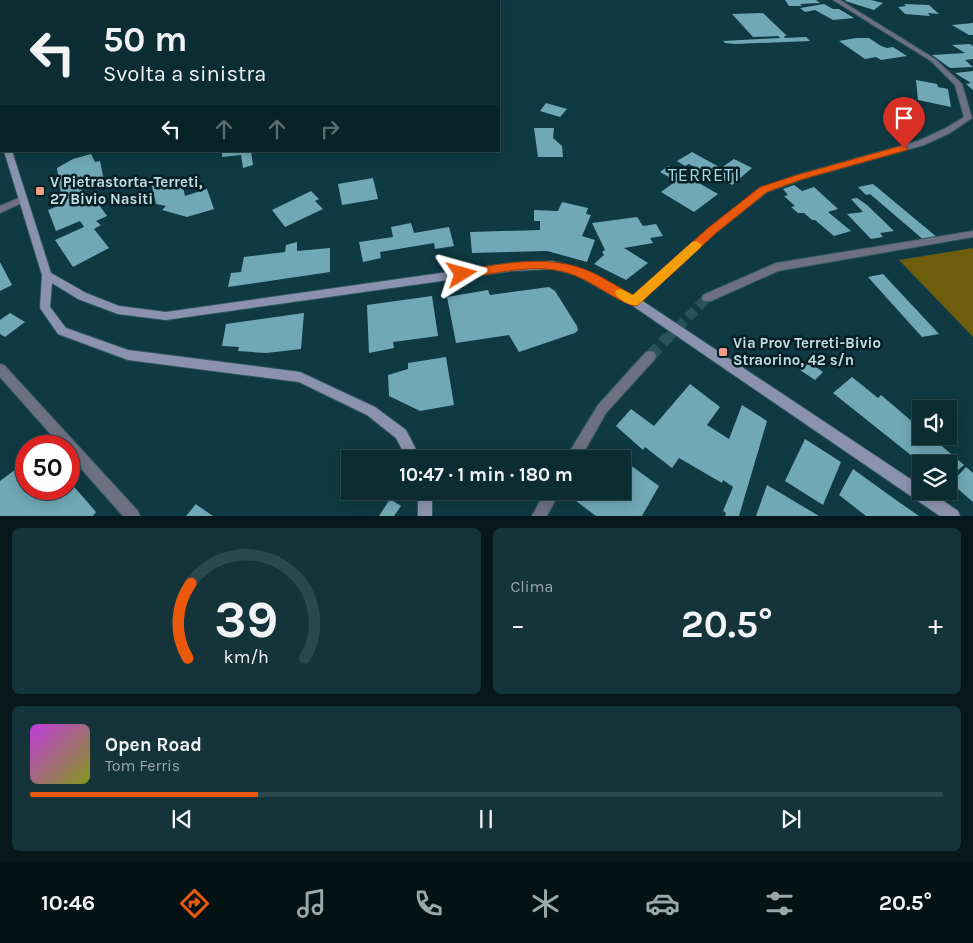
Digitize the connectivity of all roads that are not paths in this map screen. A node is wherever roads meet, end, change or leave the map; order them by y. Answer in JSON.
{"nodes":[{"id":1,"x":836,"y":0,"type":"edge"},
{"id":2,"x":971,"y":118,"type":"edge"},
{"id":3,"x":8,"y":152,"type":"edge"},
{"id":4,"x":23,"y":199,"type":"junction"},
{"id":5,"x":0,"y":210,"type":"edge"},
{"id":6,"x":973,"y":234,"type":"edge"},
{"id":7,"x":47,"y":275,"type":"junction"},
{"id":8,"x":708,"y":298,"type":"tunnel mouth"},
{"id":9,"x":634,"y":301,"type":"junction"},
{"id":10,"x":650,"y":356,"type":"tunnel mouth"},
{"id":11,"x":0,"y":369,"type":"edge"},
{"id":12,"x":409,"y":450,"type":"edge"},
{"id":13,"x":577,"y":450,"type":"edge"},
{"id":14,"x":425,"y":500,"type":"edge"},
{"id":15,"x":548,"y":500,"type":"edge"},
{"id":16,"x":133,"y":516,"type":"edge"},
{"id":17,"x":425,"y":516,"type":"edge"},
{"id":18,"x":539,"y":516,"type":"edge"},
{"id":19,"x":952,"y":516,"type":"edge"}],
"edges":[{"from":1,"to":2,"type":"street"},
{"from":2,"to":9,"type":"street"},
{"from":3,"to":4,"type":"main road"},
{"from":4,"to":5,"type":"street"},
{"from":4,"to":7,"type":"main road"},
{"from":6,"to":8,"type":"street"},
{"from":7,"to":9,"type":"main road"},
{"from":7,"to":12,"type":"main road"},
{"from":9,"to":19,"type":"main road"},
{"from":10,"to":13,"type":"street"},
{"from":11,"to":16,"type":"street"},
{"from":14,"to":17,"type":"main road"},
{"from":15,"to":18,"type":"street"}]}
